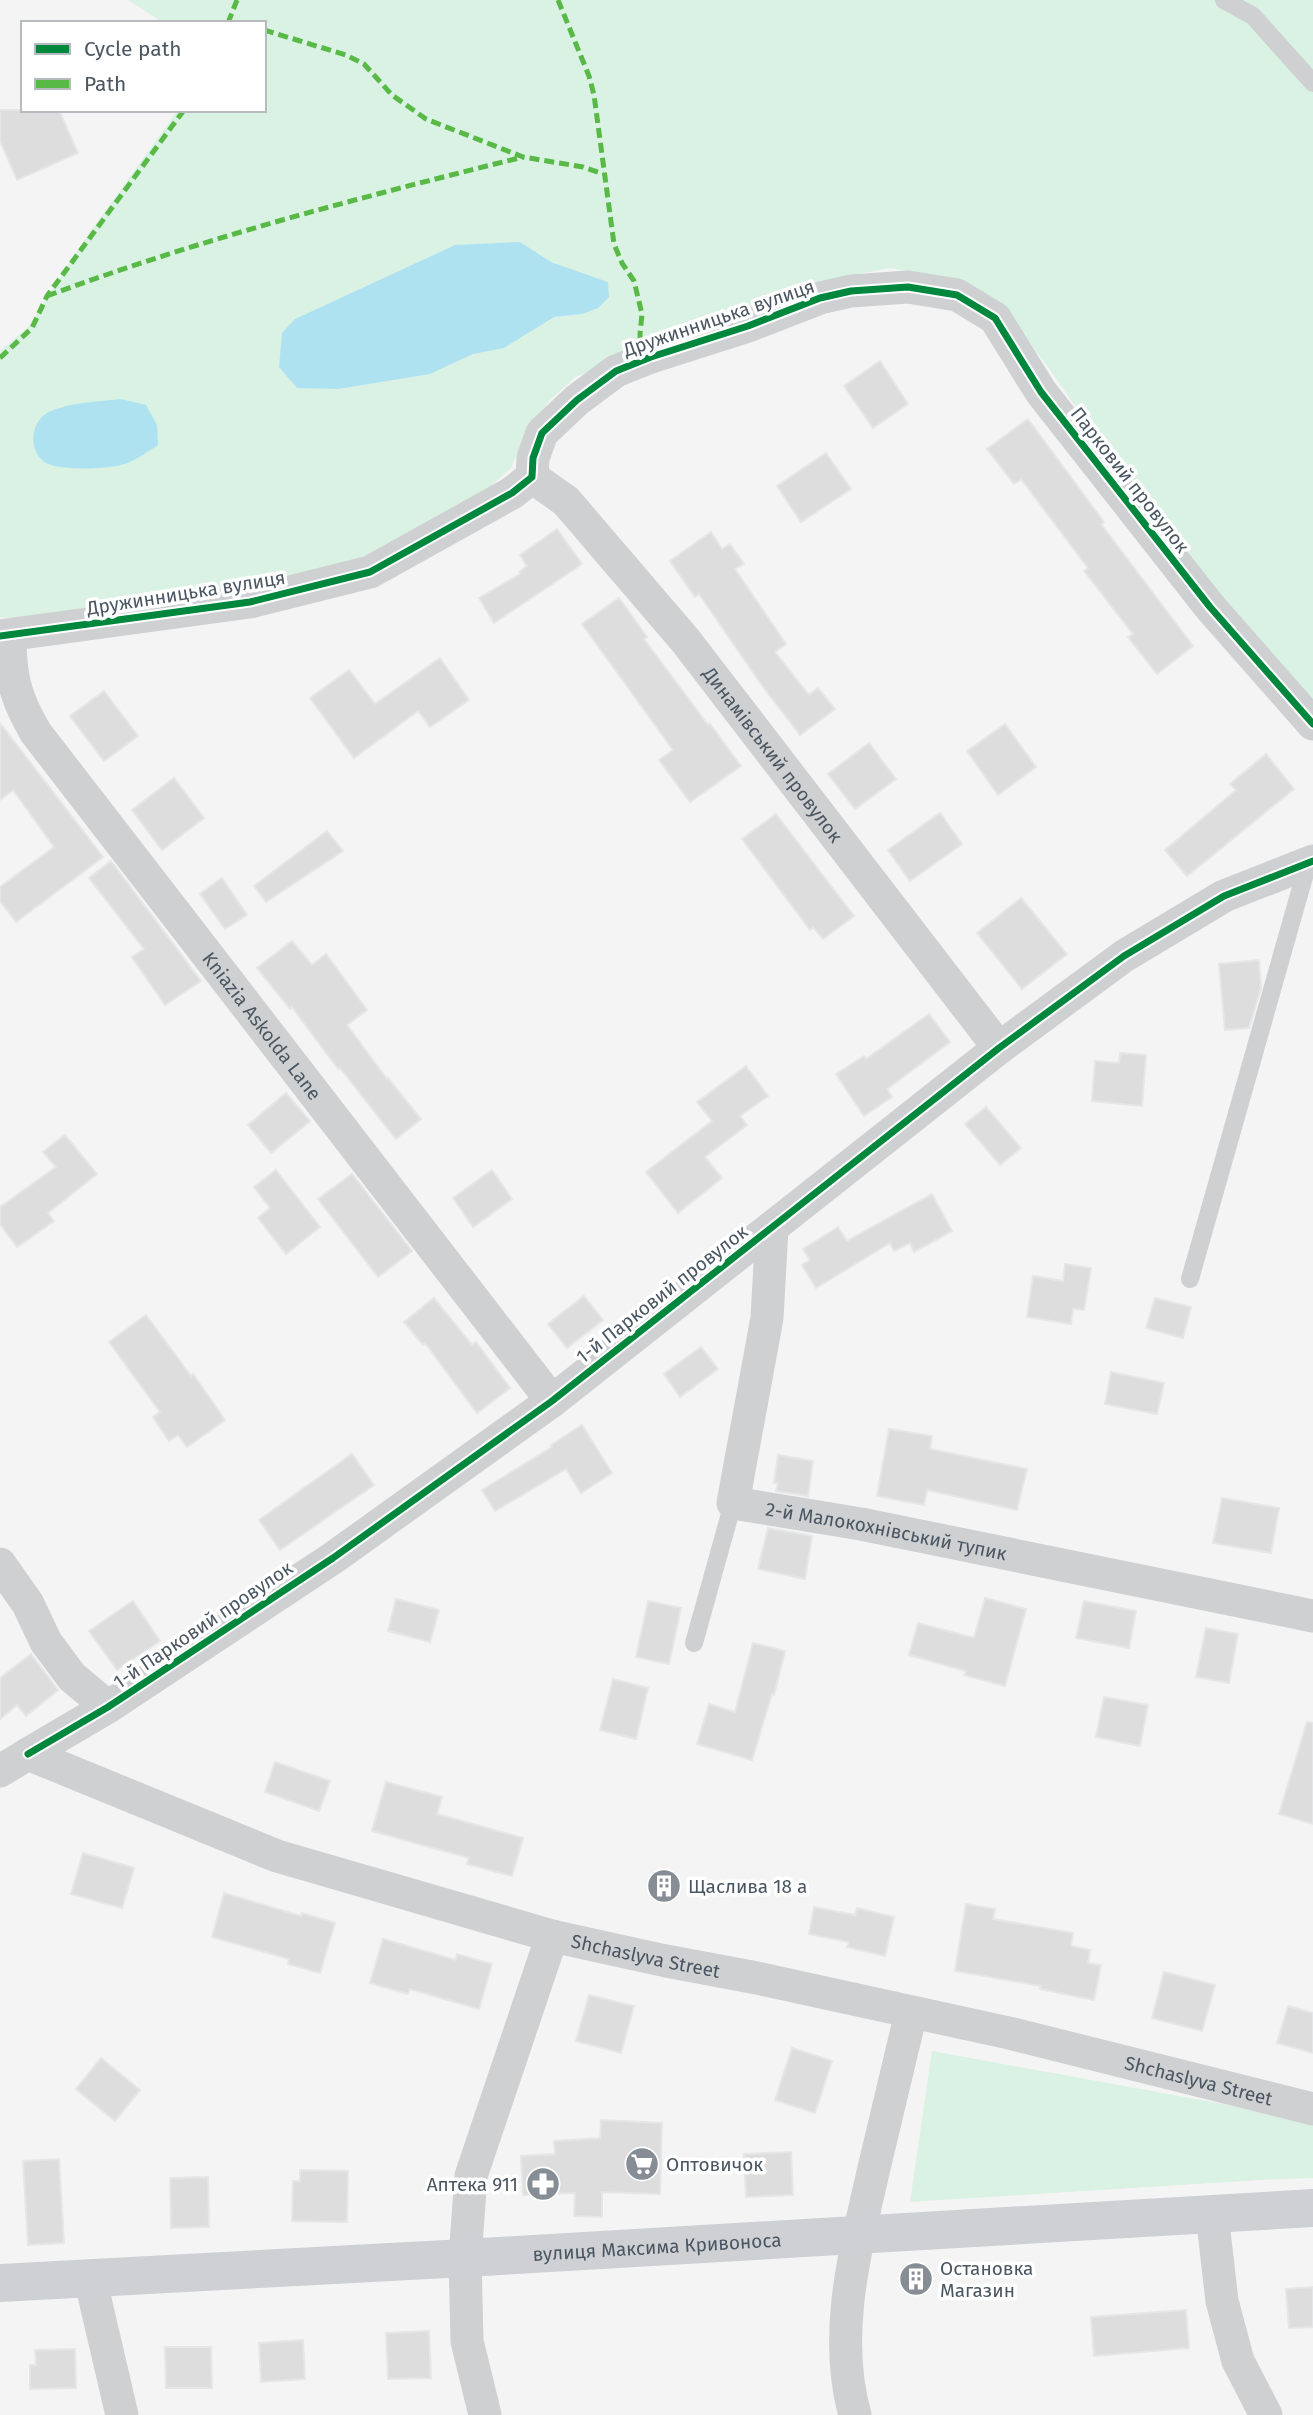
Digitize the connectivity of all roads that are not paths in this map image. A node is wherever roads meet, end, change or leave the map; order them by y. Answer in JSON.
{"nodes":[{"id":1,"x":1224,"y":0,"type":"edge"},
{"id":2,"x":1313,"y":83,"type":"edge"},
{"id":3,"x":908,"y":287,"type":"joint"},
{"id":4,"x":532,"y":477,"type":"junction"},
{"id":5,"x":5,"y":636,"type":"edge"},
{"id":6,"x":1313,"y":724,"type":"edge"},
{"id":7,"x":1310,"y":862,"type":"edge"},
{"id":8,"x":999,"y":1048,"type":"junction"},
{"id":9,"x":772,"y":1227,"type":"junction"},
{"id":10,"x":1190,"y":1279,"type":"dead end"},
{"id":11,"x":552,"y":1401,"type":"junction"},
{"id":12,"x":733,"y":1503,"type":"junction"},
{"id":13,"x":0,"y":1564,"type":"edge"},
{"id":14,"x":1313,"y":1616,"type":"edge"},
{"id":15,"x":694,"y":1643,"type":"dead end"},
{"id":16,"x":108,"y":1707,"type":"junction"},
{"id":17,"x":28,"y":1754,"type":"junction"},
{"id":18,"x":0,"y":1771,"type":"edge"},
{"id":19,"x":552,"y":1936,"type":"junction"},
{"id":20,"x":911,"y":2013,"type":"junction"},
{"id":21,"x":1313,"y":2109,"type":"edge"},
{"id":22,"x":1313,"y":2208,"type":"edge"},
{"id":23,"x":1212,"y":2214,"type":"junction"},
{"id":24,"x":859,"y":2234,"type":"junction"},
{"id":25,"x":465,"y":2258,"type":"junction"},
{"id":26,"x":90,"y":2278,"type":"junction"},
{"id":27,"x":0,"y":2283,"type":"edge"},
{"id":28,"x":122,"y":2415,"type":"edge"},
{"id":29,"x":485,"y":2415,"type":"edge"},
{"id":30,"x":855,"y":2415,"type":"edge"},
{"id":31,"x":1266,"y":2415,"type":"edge"}],
"edges":[{"from":1,"to":2,"type":"lane"},
{"from":3,"to":4,"type":"street","name":"Дружинницька вулиця"},
{"from":3,"to":6,"type":"street","name":"Парковий провулок"},
{"from":4,"to":5,"type":"street","name":"Дружинницька вулиця"},
{"from":4,"to":8,"type":"street","name":"Динамівський провулок"},
{"from":5,"to":11,"type":"street","name":"Kniazia Askolda Lane"},
{"from":7,"to":8,"type":"street","name":"1-й Парковий провулок"},
{"from":7,"to":10,"type":"lane"},
{"from":8,"to":9,"type":"street","name":"1-й Парковий провулок"},
{"from":9,"to":11,"type":"street","name":"1-й Парковий провулок"},
{"from":9,"to":12,"type":"street"},
{"from":11,"to":16,"type":"street","name":"1-й Парковий провулок"},
{"from":12,"to":14,"type":"street","name":"2-й Малокохнівський тупик"},
{"from":12,"to":15,"type":"lane"},
{"from":13,"to":16,"type":"street"},
{"from":16,"to":17,"type":"street","name":"1-й Парковий провулок"},
{"from":17,"to":18,"type":"street"},
{"from":17,"to":19,"type":"street","name":"Shchaslyva Street"},
{"from":19,"to":20,"type":"street","name":"Shchaslyva Street"},
{"from":19,"to":25,"type":"street"},
{"from":20,"to":21,"type":"street","name":"Shchaslyva Street"},
{"from":20,"to":24,"type":"street"},
{"from":22,"to":23,"type":"street","name":"вулиця Максима Кривоноса"},
{"from":23,"to":24,"type":"street","name":"вулиця Максима Кривоноса"},
{"from":23,"to":31,"type":"street"},
{"from":24,"to":25,"type":"street","name":"вулиця Максима Кривоноса"},
{"from":24,"to":30,"type":"street"},
{"from":25,"to":26,"type":"street","name":"вулиця Максима Кривоноса"},
{"from":25,"to":29,"type":"street"},
{"from":26,"to":27,"type":"street","name":"вулиця Максима Кривоноса"},
{"from":26,"to":28,"type":"street"}]}
